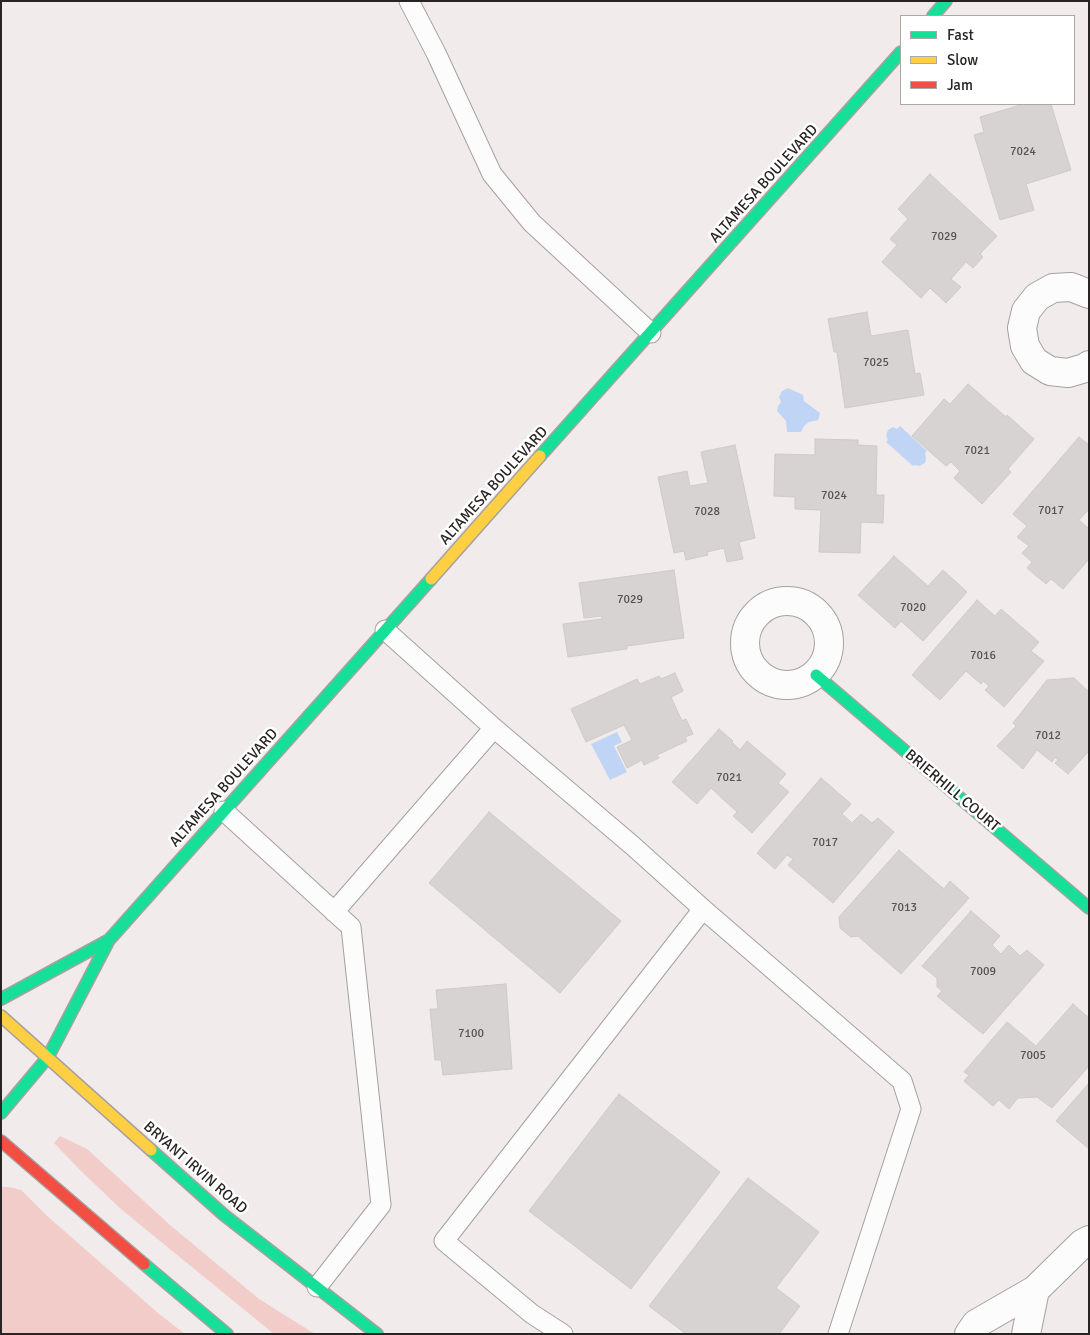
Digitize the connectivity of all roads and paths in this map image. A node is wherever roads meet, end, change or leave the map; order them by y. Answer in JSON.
{"nodes":[{"id":1,"x":409,"y":1,"type":"edge"},
{"id":2,"x":946,"y":1,"type":"edge"},
{"id":3,"x":934,"y":15,"type":"edge"},
{"id":4,"x":900,"y":53,"type":"edge"},
{"id":5,"x":1089,"y":294,"type":"edge"},
{"id":6,"x":651,"y":333,"type":"junction"},
{"id":7,"x":1089,"y":365,"type":"edge"},
{"id":8,"x":385,"y":630,"type":"junction"},
{"id":9,"x":816,"y":675,"type":"dead end"},
{"id":10,"x":494,"y":728,"type":"junction"},
{"id":11,"x":224,"y":811,"type":"junction"},
{"id":12,"x":1089,"y":908,"type":"edge"},
{"id":13,"x":703,"y":909,"type":"junction"},
{"id":14,"x":334,"y":912,"type":"junction"},
{"id":15,"x":109,"y":940,"type":"junction"},
{"id":16,"x":1,"y":999,"type":"edge"},
{"id":17,"x":1,"y":1016,"type":"edge"},
{"id":18,"x":48,"y":1057,"type":"junction"},
{"id":19,"x":1,"y":1112,"type":"edge"},
{"id":20,"x":1,"y":1141,"type":"edge"},
{"id":21,"x":1089,"y":1240,"type":"edge"},
{"id":22,"x":317,"y":1287,"type":"junction"},
{"id":23,"x":1035,"y":1290,"type":"junction"},
{"id":24,"x":227,"y":1334,"type":"edge"},
{"id":25,"x":377,"y":1334,"type":"edge"},
{"id":26,"x":562,"y":1334,"type":"edge"},
{"id":27,"x":838,"y":1334,"type":"edge"},
{"id":28,"x":969,"y":1334,"type":"edge"},
{"id":29,"x":1026,"y":1334,"type":"edge"}],
"edges":[{"from":1,"to":6,"type":"lane"},
{"from":2,"to":3,"type":"street"},
{"from":4,"to":6,"type":"street","name":"ALTAMESA BOULEVARD"},
{"from":5,"to":7,"type":"street"},
{"from":6,"to":8,"type":"street","name":"ALTAMESA BOULEVARD"},
{"from":8,"to":10,"type":"lane"},
{"from":8,"to":11,"type":"street","name":"ALTAMESA BOULEVARD"},
{"from":9,"to":12,"type":"street","name":"BRIERHILL COURT"},
{"from":10,"to":13,"type":"lane"},
{"from":10,"to":14,"type":"lane"},
{"from":11,"to":14,"type":"lane"},
{"from":11,"to":15,"type":"street","name":"ALTAMESA BOULEVARD"},
{"from":13,"to":26,"type":"lane"},
{"from":13,"to":27,"type":"lane"},
{"from":14,"to":22,"type":"lane"},
{"from":15,"to":16,"type":"street","name":"ALTAMESA BOULEVARD"},
{"from":15,"to":18,"type":"street","name":"ALTAMESA BOULEVARD"},
{"from":17,"to":18,"type":"street","name":"BRYANT IRVIN ROAD"},
{"from":18,"to":19,"type":"street","name":"ALTAMESA BOULEVARD"},
{"from":18,"to":22,"type":"street","name":"BRYANT IRVIN ROAD"},
{"from":20,"to":24,"type":"street"},
{"from":21,"to":23,"type":"street"},
{"from":22,"to":25,"type":"street","name":"BRYANT IRVIN ROAD"},
{"from":23,"to":28,"type":"street"},
{"from":23,"to":29,"type":"street"}]}
